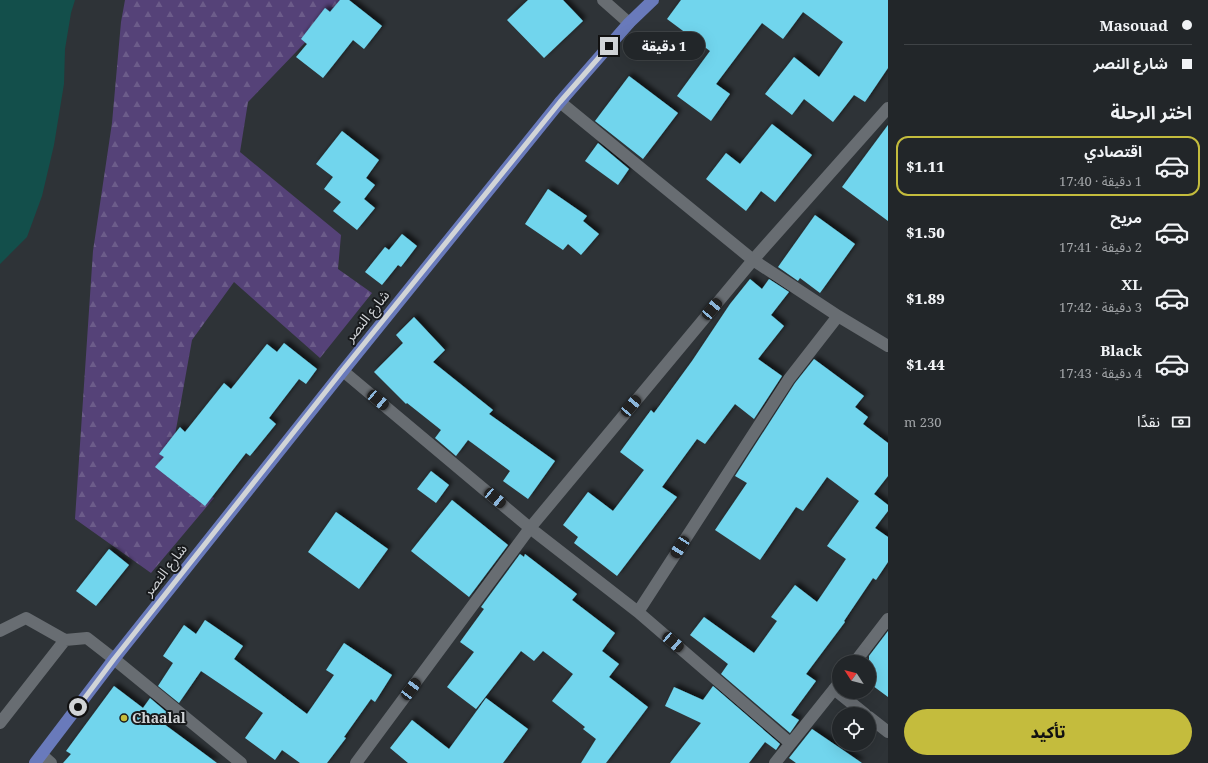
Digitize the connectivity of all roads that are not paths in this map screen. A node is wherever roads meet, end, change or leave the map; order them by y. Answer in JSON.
{"nodes":[{"id":1,"x":603,"y":0,"type":"edge"},
{"id":2,"x":653,"y":0,"type":"edge"},
{"id":3,"x":629,"y":23,"type":"junction"},
{"id":4,"x":560,"y":102,"type":"junction"},
{"id":5,"x":888,"y":108,"type":"edge"},
{"id":6,"x":753,"y":260,"type":"junction"},
{"id":7,"x":838,"y":316,"type":"junction"},
{"id":8,"x":888,"y":346,"type":"edge"},
{"id":9,"x":342,"y":371,"type":"junction"},
{"id":10,"x":530,"y":528,"type":"junction"},
{"id":11,"x":638,"y":612,"type":"junction"},
{"id":12,"x":888,"y":619,"type":"edge"},
{"id":13,"x":0,"y":630,"type":"edge"},
{"id":14,"x":65,"y":640,"type":"junction"},
{"id":15,"x":860,"y":655,"type":"edge"},
{"id":16,"x":114,"y":659,"type":"junction"},
{"id":17,"x":832,"y":691,"type":"edge"},
{"id":18,"x":849,"y":699,"type":"edge"},
{"id":19,"x":858,"y":707,"type":"edge"},
{"id":20,"x":0,"y":723,"type":"edge"},
{"id":21,"x":876,"y":723,"type":"edge"},
{"id":22,"x":888,"y":732,"type":"edge"},
{"id":23,"x":790,"y":743,"type":"junction"},
{"id":24,"x":43,"y":760,"type":"edge"},
{"id":25,"x":241,"y":763,"type":"edge"},
{"id":26,"x":356,"y":763,"type":"edge"},
{"id":27,"x":775,"y":763,"type":"edge"}],
"edges":[{"from":1,"to":3,"type":"street"},
{"from":2,"to":3,"type":"main road","name":"شارع النصر"},
{"from":3,"to":4,"type":"main road","name":"شارع النصر"},
{"from":4,"to":6,"type":"street"},
{"from":4,"to":9,"type":"main road","name":"شارع النصر"},
{"from":5,"to":6,"type":"street"},
{"from":6,"to":7,"type":"street"},
{"from":6,"to":10,"type":"street"},
{"from":7,"to":8,"type":"street"},
{"from":7,"to":11,"type":"street"},
{"from":9,"to":10,"type":"street"},
{"from":9,"to":16,"type":"main road","name":"شارع النصر"},
{"from":10,"to":11,"type":"street"},
{"from":10,"to":26,"type":"street"},
{"from":11,"to":23,"type":"street"},
{"from":12,"to":15,"type":"street"},
{"from":13,"to":14,"type":"street"},
{"from":14,"to":16,"type":"street"},
{"from":14,"to":20,"type":"street"},
{"from":16,"to":24,"type":"main road","name":"شارع النصر"},
{"from":16,"to":25,"type":"street"},
{"from":17,"to":23,"type":"street"},
{"from":18,"to":19,"type":"street"},
{"from":21,"to":22,"type":"street"},
{"from":23,"to":27,"type":"street"}]}
